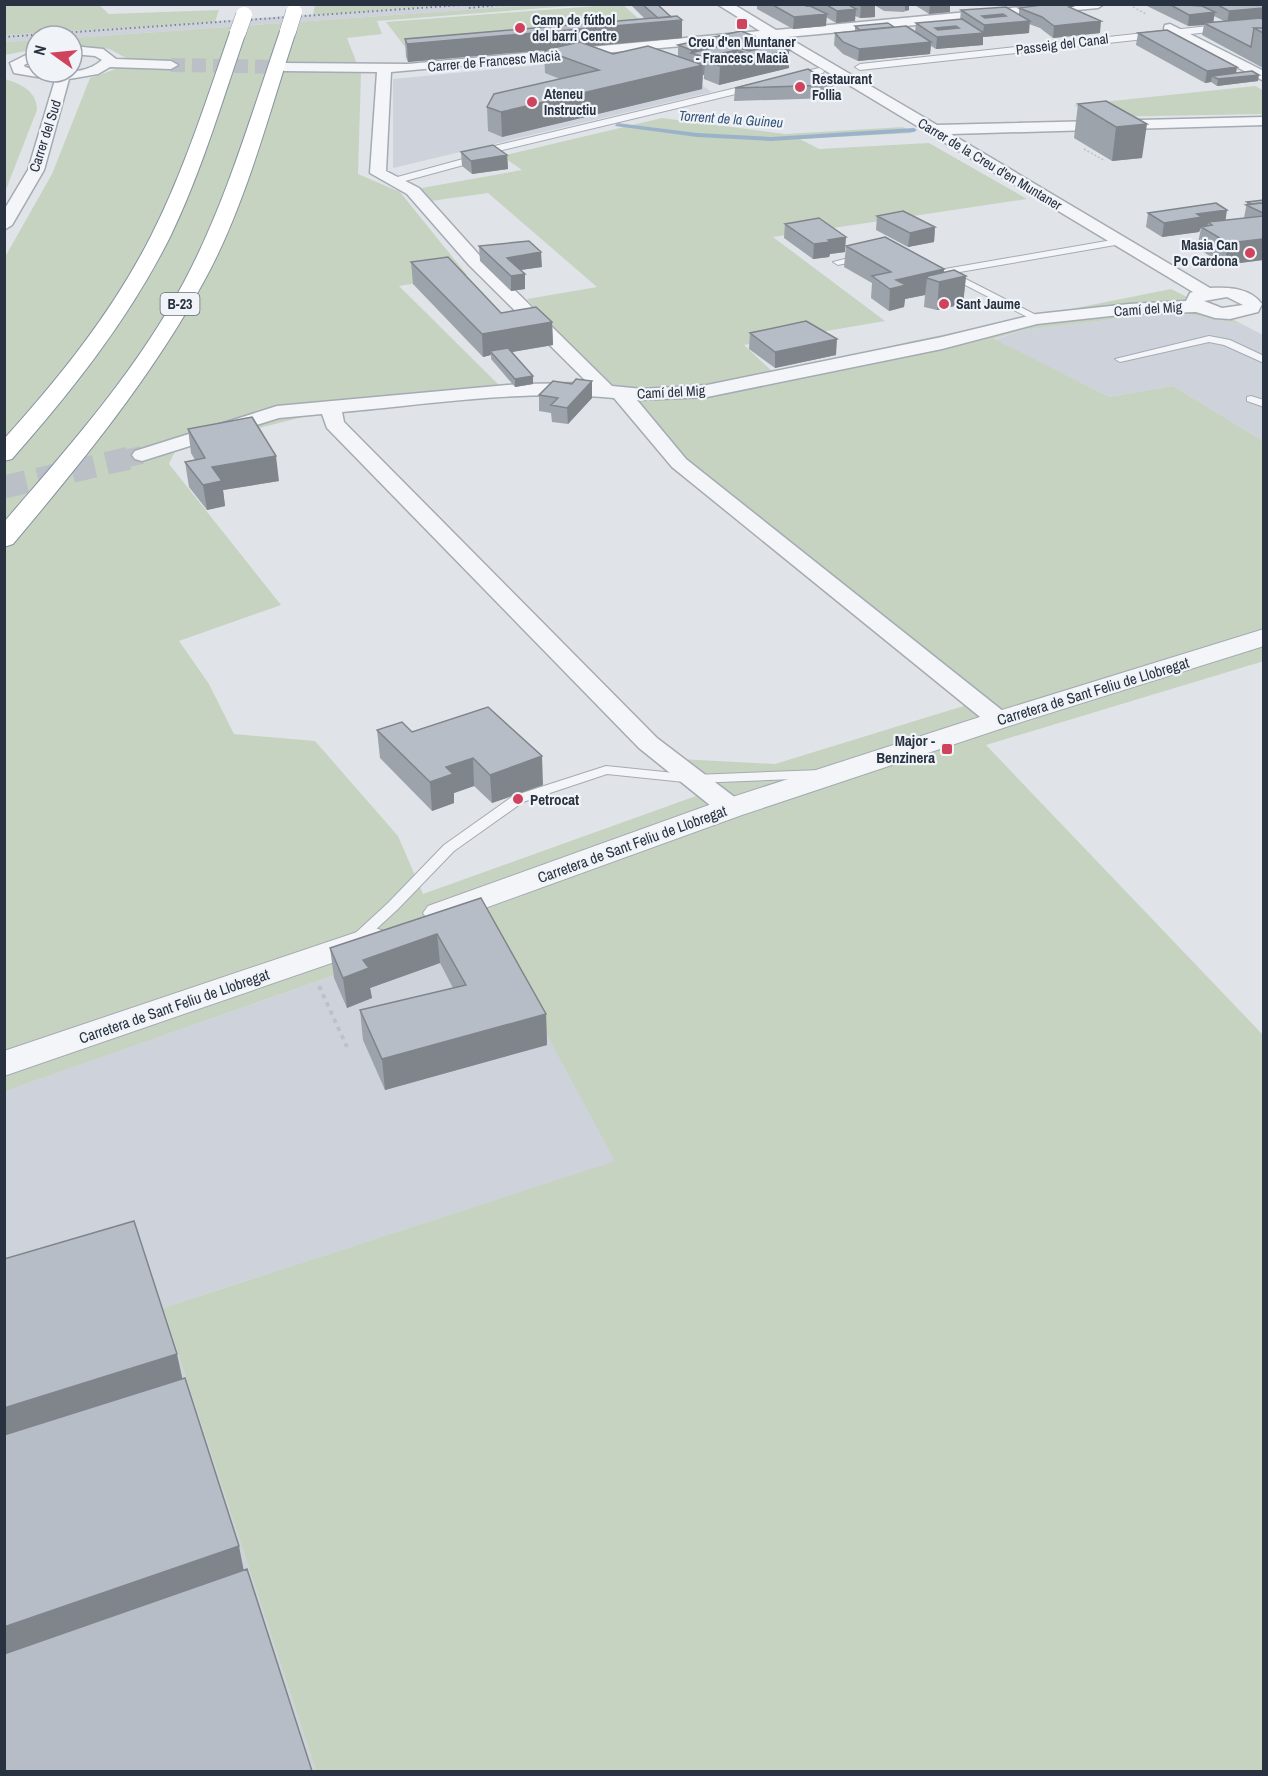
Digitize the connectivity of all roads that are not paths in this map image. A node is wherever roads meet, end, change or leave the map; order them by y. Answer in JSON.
{"nodes":[{"id":1,"x":723,"y":4,"type":"edge"},
{"id":2,"x":739,"y":4,"type":"edge"},
{"id":3,"x":1098,"y":4,"type":"edge"},
{"id":4,"x":292,"y":16,"type":"edge"},
{"id":5,"x":243,"y":17,"type":"edge"},
{"id":6,"x":1263,"y":23,"type":"edge"},
{"id":7,"x":1173,"y":29,"type":"junction"},
{"id":8,"x":774,"y":35,"type":"junction"},
{"id":9,"x":84,"y":52,"type":"edge"},
{"id":10,"x":24,"y":59,"type":"edge"},
{"id":11,"x":4,"y":60,"type":"edge"},
{"id":12,"x":19,"y":61,"type":"junction"},
{"id":13,"x":109,"y":63,"type":"junction"},
{"id":14,"x":171,"y":64,"type":"tunnel mouth"},
{"id":15,"x":284,"y":67,"type":"tunnel mouth"},
{"id":16,"x":860,"y":67,"type":"edge"},
{"id":17,"x":384,"y":69,"type":"junction"},
{"id":18,"x":819,"y":71,"type":"dead end"},
{"id":19,"x":24,"y":72,"type":"edge"},
{"id":20,"x":84,"y":72,"type":"edge"},
{"id":21,"x":1263,"y":77,"type":"edge"},
{"id":22,"x":61,"y":84,"type":"edge"},
{"id":23,"x":1263,"y":121,"type":"edge"},
{"id":24,"x":933,"y":130,"type":"junction"},
{"id":25,"x":394,"y":181,"type":"junction"},
{"id":26,"x":4,"y":225,"type":"edge"},
{"id":27,"x":1118,"y":242,"type":"junction"},
{"id":28,"x":874,"y":255,"type":"edge"},
{"id":29,"x":838,"y":262,"type":"dead end"},
{"id":30,"x":1203,"y":299,"type":"junction"},
{"id":31,"x":1253,"y":302,"type":"edge"},
{"id":32,"x":1037,"y":319,"type":"junction"},
{"id":33,"x":1263,"y":322,"type":"edge"},
{"id":34,"x":1120,"y":359,"type":"dead end"},
{"id":35,"x":1263,"y":360,"type":"edge"},
{"id":36,"x":614,"y":393,"type":"junction"},
{"id":37,"x":1251,"y":399,"type":"dead end"},
{"id":38,"x":1263,"y":404,"type":"edge"},
{"id":39,"x":331,"y":407,"type":"junction"},
{"id":40,"x":4,"y":454,"type":"edge"},
{"id":41,"x":142,"y":455,"type":"tunnel mouth"},
{"id":42,"x":4,"y":539,"type":"edge"},
{"id":43,"x":1263,"y":637,"type":"edge"},
{"id":44,"x":999,"y":720,"type":"junction"},
{"id":45,"x":836,"y":774,"type":"junction"},
{"id":46,"x":694,"y":779,"type":"junction"},
{"id":47,"x":731,"y":808,"type":"junction"},
{"id":48,"x":348,"y":947,"type":"junction"},
{"id":49,"x":4,"y":1064,"type":"edge"}],
"edges":[{"from":1,"to":8,"type":"street","name":"Carrer de la Creu d'en Muntaner"},
{"from":2,"to":8,"type":"street","name":"Carrer de la Creu d'en Muntaner"},
{"from":3,"to":8,"type":"street","name":"Carrer de Francesc Macià"},
{"from":4,"to":42,"type":"highway","number":"B-23"},
{"from":5,"to":40,"type":"highway"},
{"from":6,"to":7,"type":"street","name":"Passeig del Canal"},
{"from":7,"to":16,"type":"street","name":"Passeig del Canal"},
{"from":7,"to":21,"type":"street"},
{"from":8,"to":17,"type":"street","name":"Carrer de Francesc Macià"},
{"from":8,"to":24,"type":"street","name":"Carrer de la Creu d'en Muntaner"},
{"from":9,"to":13,"type":"street"},
{"from":10,"to":12,"type":"street"},
{"from":11,"to":12,"type":"street"},
{"from":12,"to":19,"type":"street"},
{"from":13,"to":14,"type":"street"},
{"from":13,"to":20,"type":"street"},
{"from":15,"to":17,"type":"street","name":"Carrer de Francesc Macià"},
{"from":17,"to":25,"type":"street"},
{"from":18,"to":25,"type":"street"},
{"from":22,"to":26,"type":"street","name":"Carrer del Sud"},
{"from":23,"to":24,"type":"street"},
{"from":24,"to":27,"type":"street","name":"Carrer de la Creu d'en Muntaner"},
{"from":25,"to":36,"type":"street"},
{"from":27,"to":30,"type":"street","name":"Carrer de la Creu d'en Muntaner"},
{"from":27,"to":32,"type":"lane"},
{"from":28,"to":29,"type":"lane"},
{"from":30,"to":31,"type":"street"},
{"from":30,"to":32,"type":"street","name":"Camí del Mig"},
{"from":31,"to":33,"type":"street"},
{"from":32,"to":36,"type":"street","name":"Camí del Mig"},
{"from":34,"to":35,"type":"lane"},
{"from":36,"to":39,"type":"street","name":"Camí del Mig"},
{"from":36,"to":44,"type":"street"},
{"from":37,"to":38,"type":"lane"},
{"from":39,"to":41,"type":"street","name":"Camí del Mig"},
{"from":39,"to":46,"type":"street"},
{"from":43,"to":44,"type":"street","name":"Carretera de Sant Feliu de Llobregat"},
{"from":44,"to":45,"type":"street","name":"Carretera de Sant Feliu de Llobregat"},
{"from":45,"to":46,"type":"lane"},
{"from":45,"to":47,"type":"street","name":"Carretera de Sant Feliu de Llobregat"},
{"from":46,"to":47,"type":"street"},
{"from":46,"to":48,"type":"lane"},
{"from":47,"to":48,"type":"street","name":"Carretera de Sant Feliu de Llobregat"},
{"from":48,"to":49,"type":"street","name":"Carretera de Sant Feliu de Llobregat"}]}
